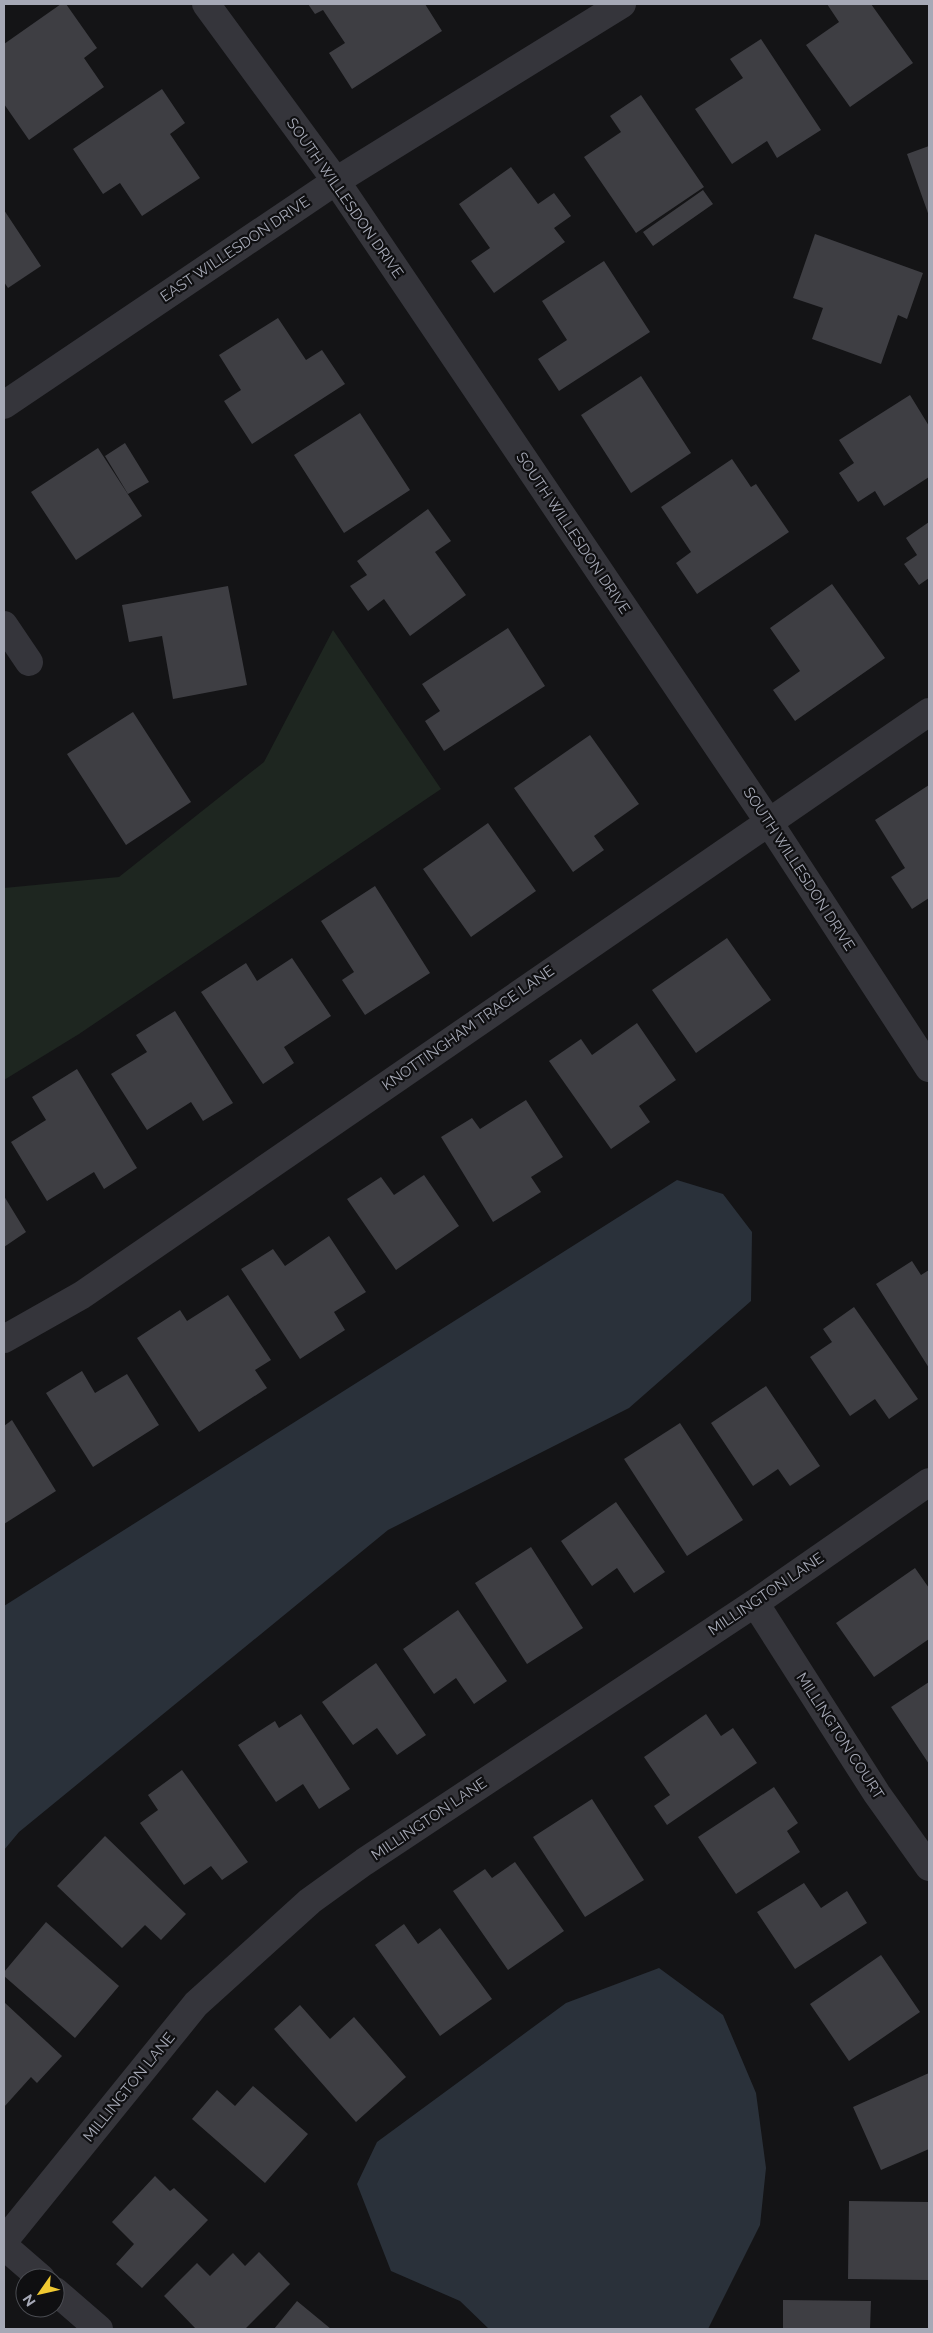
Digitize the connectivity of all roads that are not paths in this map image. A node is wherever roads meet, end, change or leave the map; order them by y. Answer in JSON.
{"nodes":[{"id":1,"x":206,"y":4,"type":"edge"},
{"id":2,"x":622,"y":4,"type":"edge"},
{"id":3,"x":336,"y":181,"type":"junction"},
{"id":4,"x":4,"y":405,"type":"edge"},
{"id":5,"x":4,"y":625,"type":"edge"},
{"id":6,"x":29,"y":662,"type":"dead end"},
{"id":7,"x":929,"y":712,"type":"edge"},
{"id":8,"x":768,"y":821,"type":"junction"},
{"id":9,"x":929,"y":1068,"type":"edge"},
{"id":10,"x":4,"y":1339,"type":"edge"},
{"id":11,"x":929,"y":1482,"type":"edge"},
{"id":12,"x":755,"y":1603,"type":"junction"},
{"id":13,"x":929,"y":1867,"type":"edge"},
{"id":14,"x":4,"y":2241,"type":"edge"},
{"id":15,"x":4,"y":2246,"type":"edge"},
{"id":16,"x":29,"y":2268,"type":"edge"},
{"id":17,"x":65,"y":2299,"type":"edge"},
{"id":18,"x":99,"y":2329,"type":"edge"}],
"edges":[{"from":1,"to":3,"type":"street","name":"SOUTH WILLESDON DRIVE"},
{"from":2,"to":3,"type":"street","name":"EAST WILLESDON DRIVE"},
{"from":3,"to":4,"type":"street","name":"EAST WILLESDON DRIVE"},
{"from":3,"to":8,"type":"street","name":"SOUTH WILLESDON DRIVE"},
{"from":5,"to":6,"type":"street"},
{"from":7,"to":8,"type":"street","name":"KNOTTINGHAM TRACE LANE"},
{"from":8,"to":9,"type":"street","name":"SOUTH WILLESDON DRIVE"},
{"from":8,"to":10,"type":"street","name":"KNOTTINGHAM TRACE LANE"},
{"from":11,"to":12,"type":"street","name":"MILLINGTON LANE"},
{"from":12,"to":13,"type":"street","name":"MILLINGTON COURT"},
{"from":12,"to":14,"type":"street","name":"MILLINGTON LANE"},
{"from":15,"to":16,"type":"street"},
{"from":17,"to":18,"type":"street"}]}
